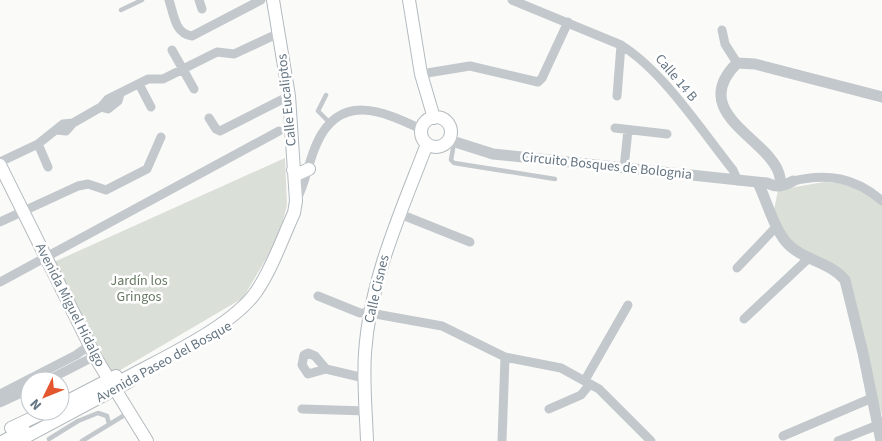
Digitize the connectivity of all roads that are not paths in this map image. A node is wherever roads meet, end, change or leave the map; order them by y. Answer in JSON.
{"nodes":[{"id":1,"x":142,"y":0,"type":"edge"},
{"id":2,"x":169,"y":0,"type":"edge"},
{"id":3,"x":273,"y":0,"type":"edge"},
{"id":4,"x":408,"y":0,"type":"edge"},
{"id":5,"x":512,"y":0,"type":"edge"},
{"id":6,"x":255,"y":1,"type":"edge"},
{"id":7,"x":121,"y":10,"type":"dead end"},
{"id":8,"x":568,"y":22,"type":"junction"},
{"id":9,"x":722,"y":30,"type":"dead end"},
{"id":10,"x":280,"y":33,"type":"junction"},
{"id":11,"x":621,"y":45,"type":"junction"},
{"id":12,"x":172,"y":50,"type":"dead end"},
{"id":13,"x":737,"y":63,"type":"junction"},
{"id":14,"x":183,"y":69,"type":"junction"},
{"id":15,"x":421,"y":74,"type":"junction"},
{"id":16,"x":139,"y":84,"type":"junction"},
{"id":17,"x":194,"y":89,"type":"dead end"},
{"id":18,"x":326,"y":95,"type":"dead end"},
{"id":19,"x":289,"y":96,"type":"junction"},
{"id":20,"x":617,"y":96,"type":"dead end"},
{"id":21,"x":882,"y":97,"type":"edge"},
{"id":22,"x":151,"y":106,"type":"dead end"},
{"id":23,"x":209,"y":118,"type":"dead end"},
{"id":24,"x":434,"y":118,"type":"junction"},
{"id":25,"x":330,"y":123,"type":"junction"},
{"id":26,"x":615,"y":128,"type":"dead end"},
{"id":27,"x":421,"y":129,"type":"junction"},
{"id":28,"x":628,"y":130,"type":"junction"},
{"id":29,"x":279,"y":131,"type":"dead end"},
{"id":30,"x":667,"y":134,"type":"dead end"},
{"id":31,"x":161,"y":137,"type":"dead end"},
{"id":32,"x":451,"y":141,"type":"junction"},
{"id":33,"x":38,"y":144,"type":"junction"},
{"id":34,"x":427,"y":144,"type":"junction"},
{"id":35,"x":0,"y":163,"type":"edge"},
{"id":36,"x":48,"y":167,"type":"dead end"},
{"id":37,"x":624,"y":168,"type":"junction"},
{"id":38,"x":308,"y":169,"type":"junction"},
{"id":39,"x":293,"y":170,"type":"junction"},
{"id":40,"x":780,"y":178,"type":"junction"},
{"id":41,"x":555,"y":179,"type":"dead end"},
{"id":42,"x":738,"y":181,"type":"junction"},
{"id":43,"x":793,"y":181,"type":"junction"},
{"id":44,"x":762,"y":183,"type":"junction"},
{"id":45,"x":296,"y":201,"type":"junction"},
{"id":46,"x":882,"y":201,"type":"edge"},
{"id":47,"x":22,"y":212,"type":"junction"},
{"id":48,"x":400,"y":214,"type":"junction"},
{"id":49,"x":0,"y":222,"type":"edge"},
{"id":50,"x":777,"y":226,"type":"junction"},
{"id":51,"x":470,"y":242,"type":"dead end"},
{"id":52,"x":810,"y":257,"type":"junction"},
{"id":53,"x":45,"y":258,"type":"junction"},
{"id":54,"x":737,"y":268,"type":"dead end"},
{"id":55,"x":0,"y":282,"type":"edge"},
{"id":56,"x":318,"y":296,"type":"dead end"},
{"id":57,"x":628,"y":305,"type":"dead end"},
{"id":58,"x":370,"y":313,"type":"junction"},
{"id":59,"x":744,"y":319,"type":"dead end"},
{"id":60,"x":94,"y":354,"type":"junction"},
{"id":61,"x":505,"y":357,"type":"junction"},
{"id":62,"x":326,"y":369,"type":"dead end"},
{"id":63,"x":59,"y":370,"type":"edge"},
{"id":64,"x":364,"y":378,"type":"junction"},
{"id":65,"x":588,"y":382,"type":"junction"},
{"id":66,"x":114,"y":384,"type":"junction"},
{"id":67,"x":20,"y":389,"type":"edge"},
{"id":68,"x":20,"y":392,"type":"edge"},
{"id":69,"x":100,"y":392,"type":"dead end"},
{"id":70,"x":0,"y":394,"type":"edge"},
{"id":71,"x":84,"y":394,"type":"junction"},
{"id":72,"x":872,"y":398,"type":"junction"},
{"id":73,"x":70,"y":400,"type":"edge"},
{"id":74,"x":0,"y":404,"type":"edge"},
{"id":75,"x":302,"y":409,"type":"dead end"},
{"id":76,"x":549,"y":409,"type":"dead end"},
{"id":77,"x":366,"y":411,"type":"junction"},
{"id":78,"x":128,"y":412,"type":"junction"},
{"id":79,"x":27,"y":421,"type":"edge"},
{"id":80,"x":109,"y":424,"type":"junction"},
{"id":81,"x":878,"y":425,"type":"junction"},
{"id":82,"x":0,"y":434,"type":"edge"},
{"id":83,"x":783,"y":436,"type":"dead end"},
{"id":84,"x":47,"y":437,"type":"edge"},
{"id":85,"x":4,"y":441,"type":"edge"},
{"id":86,"x":18,"y":441,"type":"edge"},
{"id":87,"x":82,"y":441,"type":"edge"},
{"id":88,"x":147,"y":441,"type":"edge"},
{"id":89,"x":368,"y":441,"type":"edge"},
{"id":90,"x":502,"y":441,"type":"edge"},
{"id":91,"x":651,"y":441,"type":"edge"},
{"id":92,"x":838,"y":441,"type":"edge"},
{"id":93,"x":881,"y":441,"type":"edge"}],
"edges":[{"from":1,"to":7,"type":"lane"},
{"from":2,"to":6,"type":"street"},
{"from":3,"to":10,"type":"main road","name":"Calle Eucaliptos"},
{"from":4,"to":15,"type":"main road"},
{"from":5,"to":8,"type":"street","name":"Calle 14 B"},
{"from":8,"to":11,"type":"street","name":"Calle 14 B"},
{"from":8,"to":15,"type":"street"},
{"from":9,"to":13,"type":"street"},
{"from":10,"to":14,"type":"street"},
{"from":10,"to":19,"type":"main road","name":"Calle Eucaliptos"},
{"from":11,"to":20,"type":"street"},
{"from":11,"to":42,"type":"street","name":"Calle 14 B"},
{"from":12,"to":14,"type":"street"},
{"from":13,"to":21,"type":"street"},
{"from":13,"to":40,"type":"street"},
{"from":14,"to":16,"type":"street"},
{"from":14,"to":17,"type":"street"},
{"from":15,"to":24,"type":"main road"},
{"from":16,"to":22,"type":"street"},
{"from":16,"to":33,"type":"street"},
{"from":18,"to":25,"type":"lane"},
{"from":19,"to":23,"type":"street"},
{"from":19,"to":39,"type":"main road","name":"Calle Eucaliptos"},
{"from":24,"to":27,"type":"main road"},
{"from":24,"to":32,"type":"main road"},
{"from":25,"to":27,"type":"street","name":"Avenida Paseo del Bosque"},
{"from":25,"to":38,"type":"street","name":"Avenida Paseo del Bosque"},
{"from":26,"to":28,"type":"street"},
{"from":27,"to":34,"type":"main road"},
{"from":28,"to":30,"type":"street"},
{"from":28,"to":37,"type":"street"},
{"from":29,"to":53,"type":"street"},
{"from":31,"to":47,"type":"street"},
{"from":32,"to":34,"type":"main road"},
{"from":32,"to":37,"type":"street","name":"Circuito Bosques de Bolognia"},
{"from":32,"to":41,"type":"lane"},
{"from":33,"to":35,"type":"street"},
{"from":33,"to":36,"type":"street"},
{"from":34,"to":48,"type":"main road","name":"Calle Cisnes"},
{"from":35,"to":47,"type":"main road","name":"Avenida Miguel Hidalgo"},
{"from":37,"to":42,"type":"street","name":"Circuito Bosques de Bolognia"},
{"from":38,"to":39,"type":"main road"},
{"from":38,"to":45,"type":"street","name":"Avenida Paseo del Bosque"},
{"from":39,"to":45,"type":"main road","name":"Calle Eucaliptos"},
{"from":40,"to":43,"type":"street","name":"Circuito Bosques de Bolognia"},
{"from":40,"to":44,"type":"street","name":"Circuito Bosques de Bolognia"},
{"from":42,"to":44,"type":"street","name":"Circuito Bosques de Bolognia"},
{"from":43,"to":44,"type":"street","name":"Circuito Bosques de Bolognia"},
{"from":43,"to":46,"type":"street","name":"Circuito Bosques de Bolognia"},
{"from":44,"to":50,"type":"street"},
{"from":45,"to":66,"type":"main road","name":"Avenida Paseo del Bosque"},
{"from":47,"to":49,"type":"street"},
{"from":47,"to":53,"type":"main road","name":"Avenida Miguel Hidalgo"},
{"from":48,"to":51,"type":"street"},
{"from":48,"to":58,"type":"main road","name":"Calle Cisnes"},
{"from":50,"to":52,"type":"street"},
{"from":50,"to":54,"type":"street"},
{"from":52,"to":59,"type":"street"},
{"from":52,"to":72,"type":"street"},
{"from":53,"to":55,"type":"street"},
{"from":53,"to":60,"type":"main road","name":"Avenida Miguel Hidalgo"},
{"from":56,"to":58,"type":"street"},
{"from":57,"to":65,"type":"street"},
{"from":58,"to":61,"type":"street"},
{"from":58,"to":64,"type":"main road","name":"Calle Cisnes"},
{"from":60,"to":63,"type":"street"},
{"from":60,"to":66,"type":"main road","name":"Avenida Miguel Hidalgo"},
{"from":60,"to":71,"type":"main road"},
{"from":61,"to":65,"type":"street"},
{"from":61,"to":90,"type":"street"},
{"from":62,"to":64,"type":"street"},
{"from":64,"to":77,"type":"main road","name":"Calle Cisnes"},
{"from":65,"to":76,"type":"street"},
{"from":65,"to":91,"type":"street"},
{"from":66,"to":71,"type":"main road","name":"Avenida Paseo del Bosque"},
{"from":66,"to":78,"type":"main road","name":"Avenida Miguel Hidalgo"},
{"from":66,"to":84,"type":"main road","name":"Avenida Paseo del Bosque"},
{"from":67,"to":70,"type":"street"},
{"from":68,"to":74,"type":"street"},
{"from":69,"to":85,"type":"main road"},
{"from":71,"to":73,"type":"main road","name":"Avenida Paseo del Bosque"},
{"from":72,"to":81,"type":"street"},
{"from":72,"to":83,"type":"street"},
{"from":75,"to":77,"type":"street"},
{"from":77,"to":89,"type":"main road","name":"Calle Cisnes"},
{"from":78,"to":80,"type":"lane"},
{"from":78,"to":88,"type":"main road","name":"Avenida Miguel Hidalgo"},
{"from":79,"to":82,"type":"main road"},
{"from":80,"to":84,"type":"lane"},
{"from":80,"to":87,"type":"lane"},
{"from":81,"to":92,"type":"street"},
{"from":81,"to":93,"type":"street"},
{"from":84,"to":86,"type":"main road","name":"Avenida Paseo del Bosque"}]}
